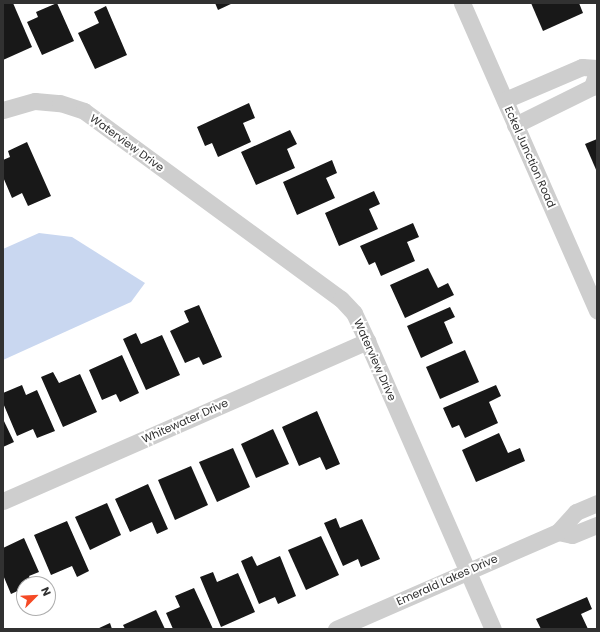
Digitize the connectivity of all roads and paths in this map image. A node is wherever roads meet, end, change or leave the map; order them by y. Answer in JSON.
{"nodes":[{"id":1,"x":462,"y":3,"type":"edge"},
{"id":2,"x":597,"y":68,"type":"edge"},
{"id":3,"x":597,"y":72,"type":"edge"},
{"id":4,"x":505,"y":100,"type":"junction"},
{"id":5,"x":3,"y":110,"type":"edge"},
{"id":6,"x":515,"y":125,"type":"junction"},
{"id":7,"x":597,"y":311,"type":"edge"},
{"id":8,"x":367,"y":341,"type":"junction"},
{"id":9,"x":3,"y":501,"type":"edge"},
{"id":10,"x":597,"y":503,"type":"edge"},
{"id":11,"x":597,"y":525,"type":"edge"},
{"id":12,"x":558,"y":532,"type":"junction"},
{"id":13,"x":468,"y":571,"type":"junction"},
{"id":14,"x":336,"y":629,"type":"edge"},
{"id":15,"x":494,"y":629,"type":"edge"}],
"edges":[{"from":1,"to":4,"type":"street","name":"Eckel Junction Road"},
{"from":2,"to":4,"type":"street"},
{"from":3,"to":6,"type":"street"},
{"from":4,"to":6,"type":"street","name":"Eckel Junction Road"},
{"from":5,"to":8,"type":"street","name":"Waterview Drive"},
{"from":6,"to":7,"type":"street","name":"Eckel Junction Road"},
{"from":8,"to":9,"type":"street","name":"Whitewater Drive"},
{"from":8,"to":13,"type":"street","name":"Waterview Drive"},
{"from":10,"to":12,"type":"street","name":"Emerald Lakes Drive"},
{"from":11,"to":12,"type":"street","name":"Emerald Lakes Drive"},
{"from":12,"to":13,"type":"street","name":"Emerald Lakes Drive"},
{"from":13,"to":14,"type":"street","name":"Emerald Lakes Drive"},
{"from":13,"to":15,"type":"street","name":"Waterview Drive"}]}
